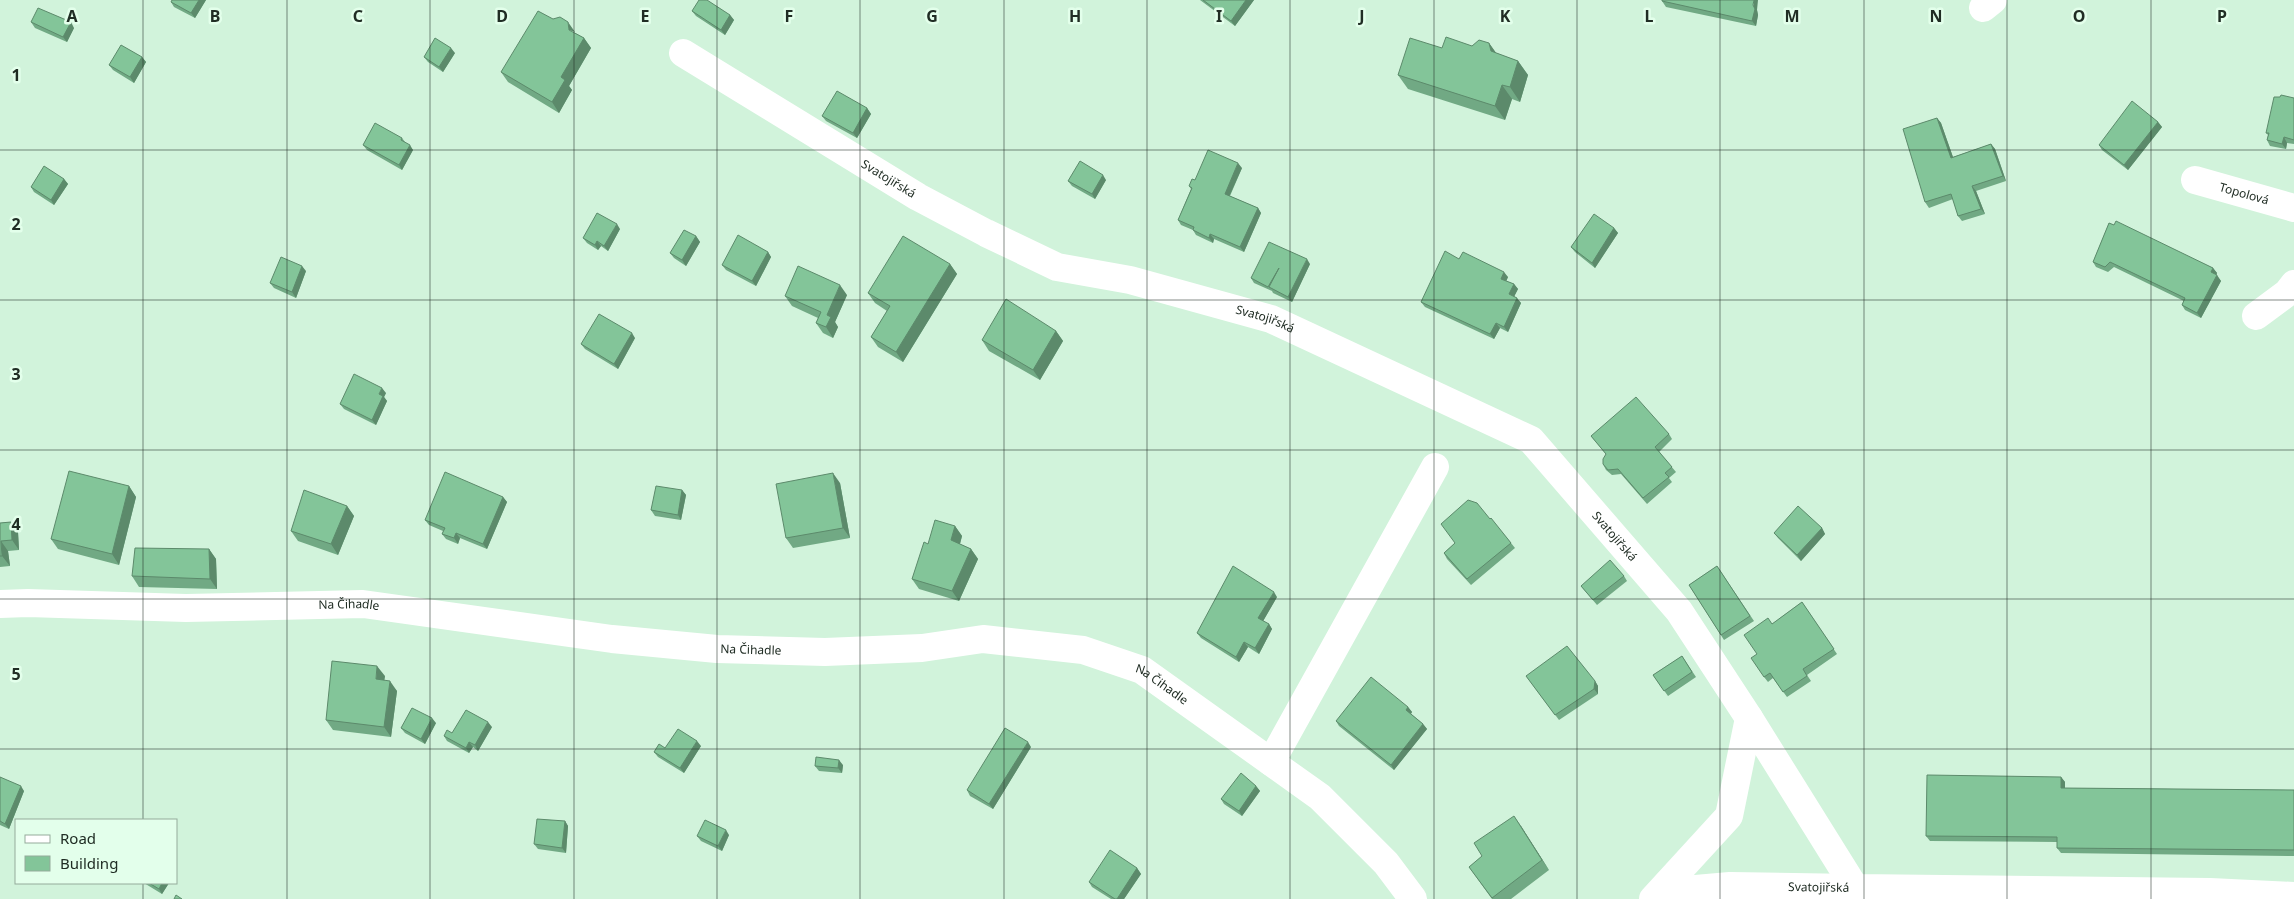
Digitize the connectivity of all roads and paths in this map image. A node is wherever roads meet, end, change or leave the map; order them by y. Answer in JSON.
{"nodes":[{"id":1,"x":683,"y":52,"type":"dead end"},
{"id":2,"x":2195,"y":180,"type":"dead end"},
{"id":3,"x":2294,"y":208,"type":"edge"},
{"id":4,"x":2289,"y":299,"type":"edge"},
{"id":5,"x":2256,"y":316,"type":"dead end"},
{"id":6,"x":1435,"y":467,"type":"dead end"},
{"id":7,"x":0,"y":604,"type":"edge"},
{"id":8,"x":1749,"y":718,"type":"junction"},
{"id":9,"x":1271,"y":762,"type":"junction"},
{"id":10,"x":1855,"y":888,"type":"junction"},
{"id":11,"x":1657,"y":895,"type":"edge"},
{"id":12,"x":2294,"y":896,"type":"edge"},
{"id":13,"x":1413,"y":899,"type":"edge"}],
"edges":[{"from":1,"to":8,"type":"street","name":"Svatojiřská"},
{"from":2,"to":3,"type":"street","name":"Topolová"},
{"from":4,"to":5,"type":"street"},
{"from":6,"to":9,"type":"street"},
{"from":7,"to":9,"type":"street","name":"Na Čihadle"},
{"from":8,"to":10,"type":"street","name":"Svatojiřská"},
{"from":8,"to":11,"type":"street","name":"Svatojiřská"},
{"from":9,"to":13,"type":"street","name":"Na Čihadle"},
{"from":10,"to":11,"type":"street","name":"Svatojiřská"},
{"from":10,"to":12,"type":"street","name":"Svatojiřská"}]}
